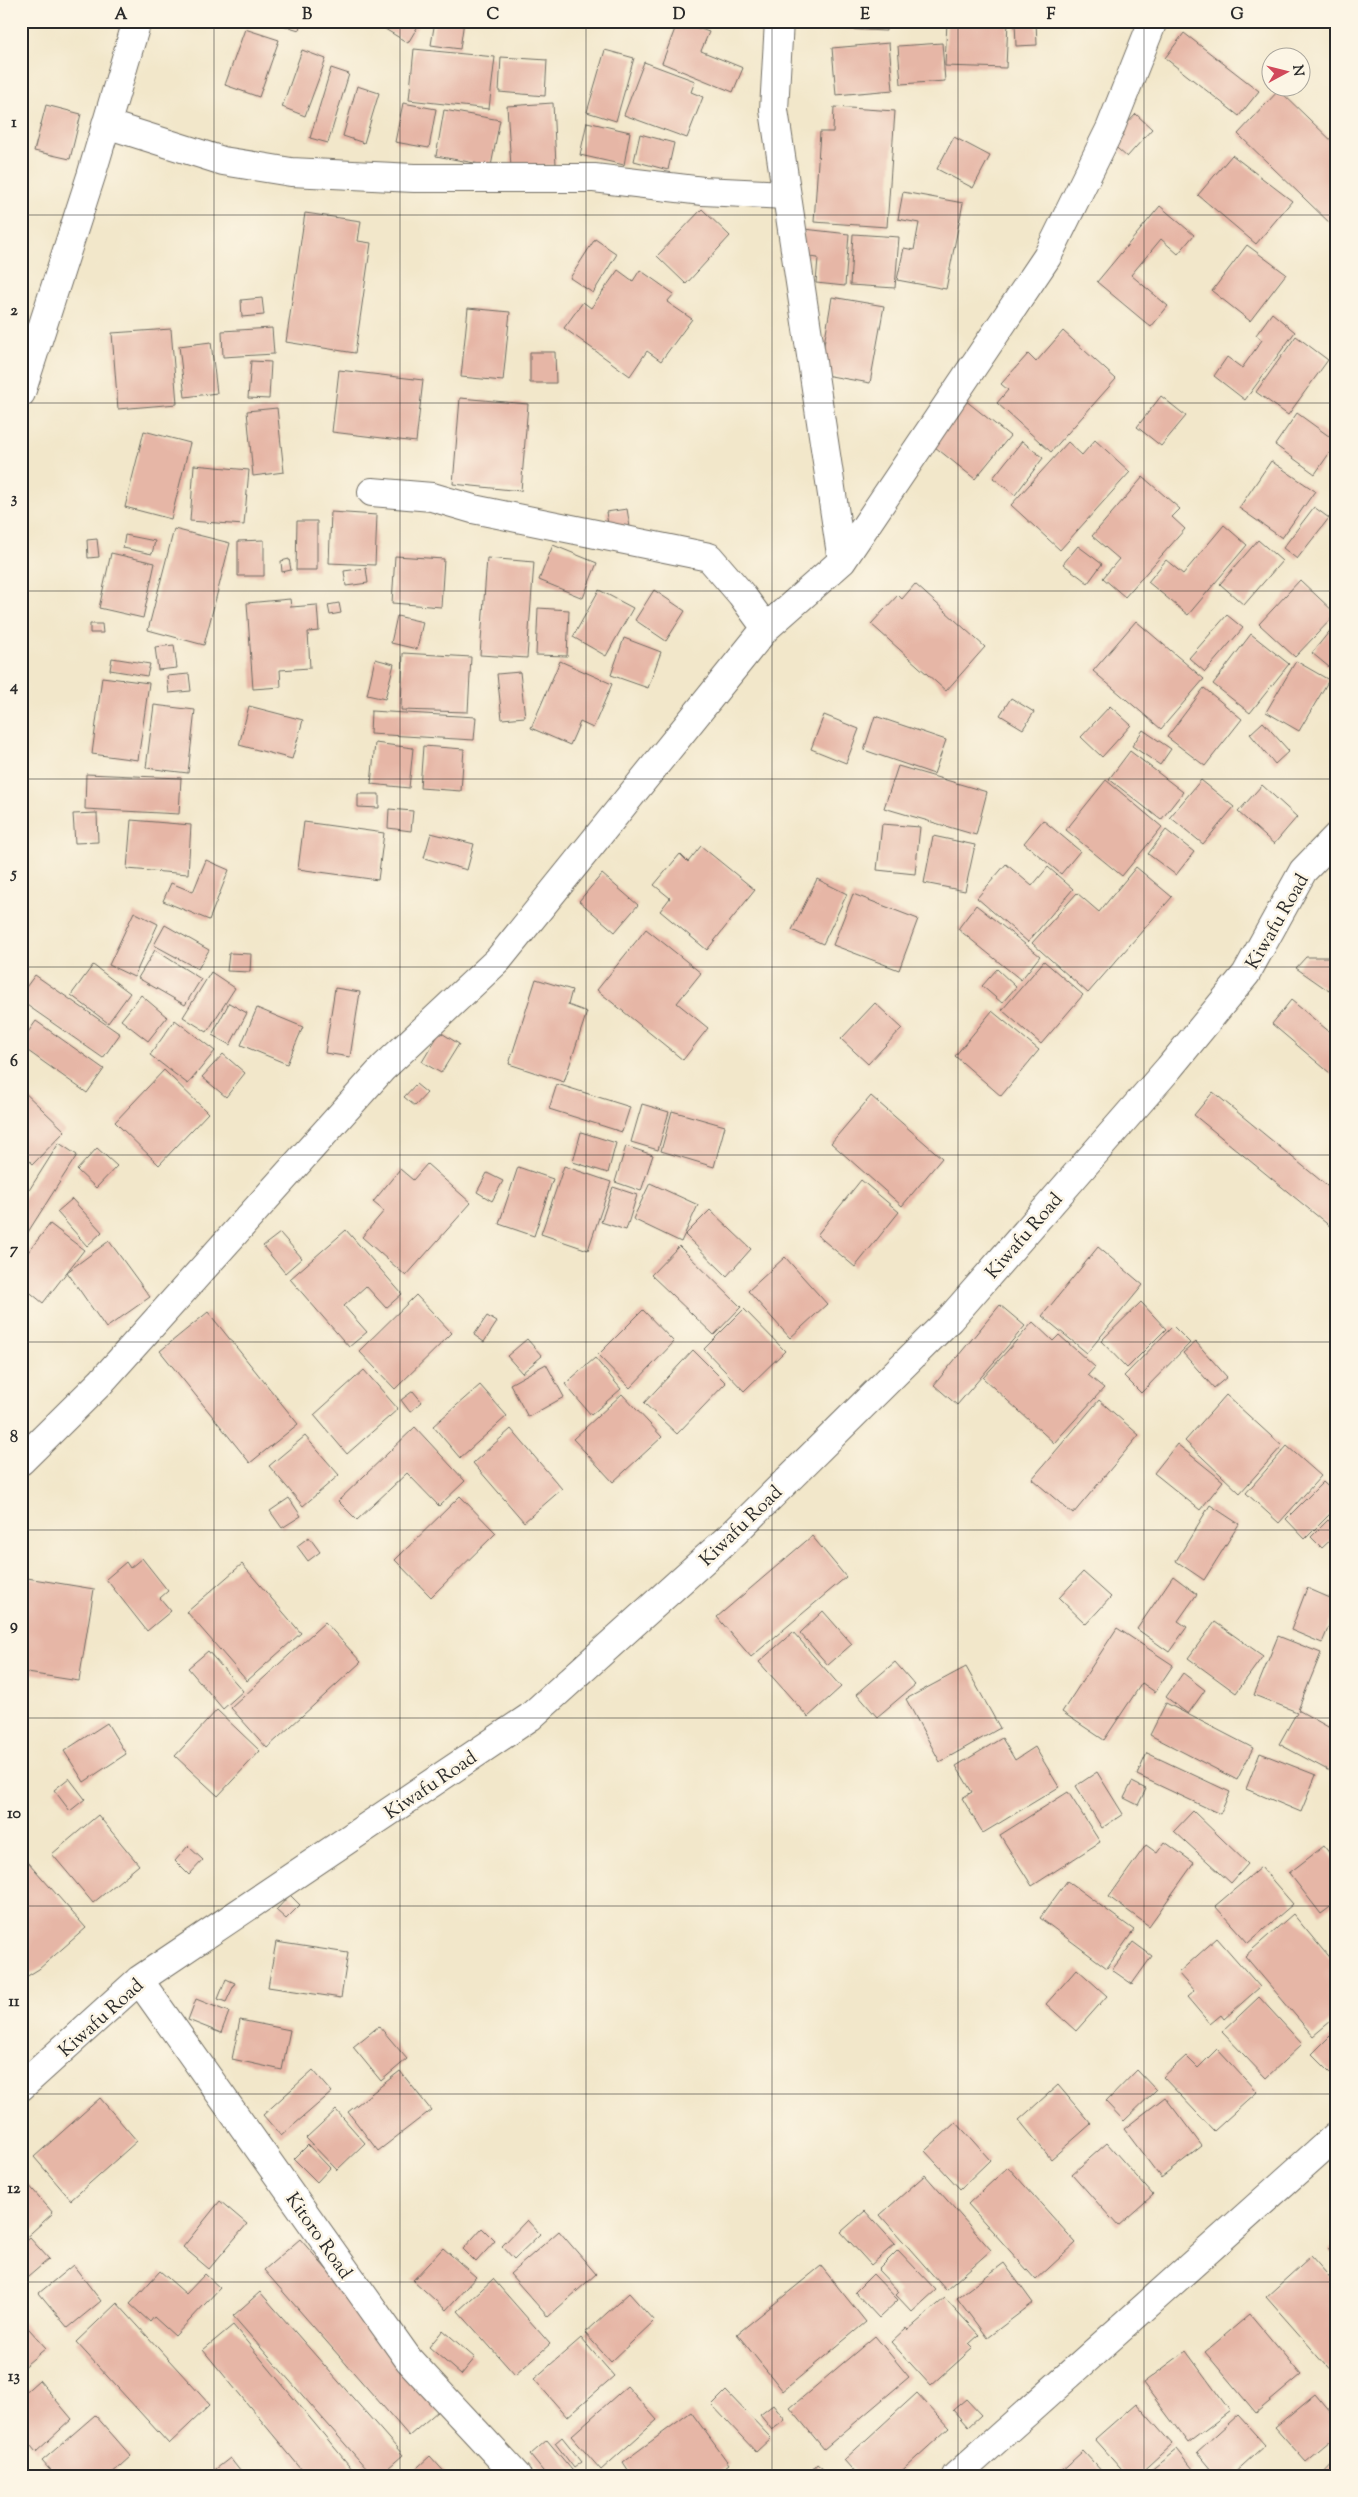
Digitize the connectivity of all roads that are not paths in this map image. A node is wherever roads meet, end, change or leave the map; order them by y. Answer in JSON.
{"nodes":[{"id":1,"x":137,"y":21,"type":"edge"},
{"id":2,"x":780,"y":21,"type":"edge"},
{"id":3,"x":1153,"y":21,"type":"edge"},
{"id":4,"x":106,"y":124,"type":"junction"},
{"id":5,"x":786,"y":194,"type":"junction"},
{"id":6,"x":21,"y":393,"type":"edge"},
{"id":7,"x":372,"y":492,"type":"dead end"},
{"id":8,"x":842,"y":561,"type":"junction"},
{"id":9,"x":766,"y":628,"type":"junction"},
{"id":10,"x":1337,"y":836,"type":"edge"},
{"id":11,"x":21,"y":1461,"type":"edge"},
{"id":12,"x":139,"y":1980,"type":"junction"},
{"id":13,"x":21,"y":2087,"type":"edge"},
{"id":14,"x":1337,"y":2134,"type":"edge"},
{"id":15,"x":517,"y":2476,"type":"edge"},
{"id":16,"x":956,"y":2476,"type":"edge"}],
"edges":[{"from":1,"to":4,"type":"street"},
{"from":2,"to":5,"type":"street"},
{"from":3,"to":8,"type":"street"},
{"from":4,"to":5,"type":"street"},
{"from":4,"to":6,"type":"street"},
{"from":5,"to":8,"type":"street"},
{"from":7,"to":9,"type":"street"},
{"from":8,"to":9,"type":"street"},
{"from":9,"to":11,"type":"street"},
{"from":10,"to":12,"type":"street","name":"Kiwafu Road"},
{"from":12,"to":13,"type":"street","name":"Kiwafu Road"},
{"from":12,"to":15,"type":"street","name":"Kitoro Road"},
{"from":14,"to":16,"type":"street"}]}
